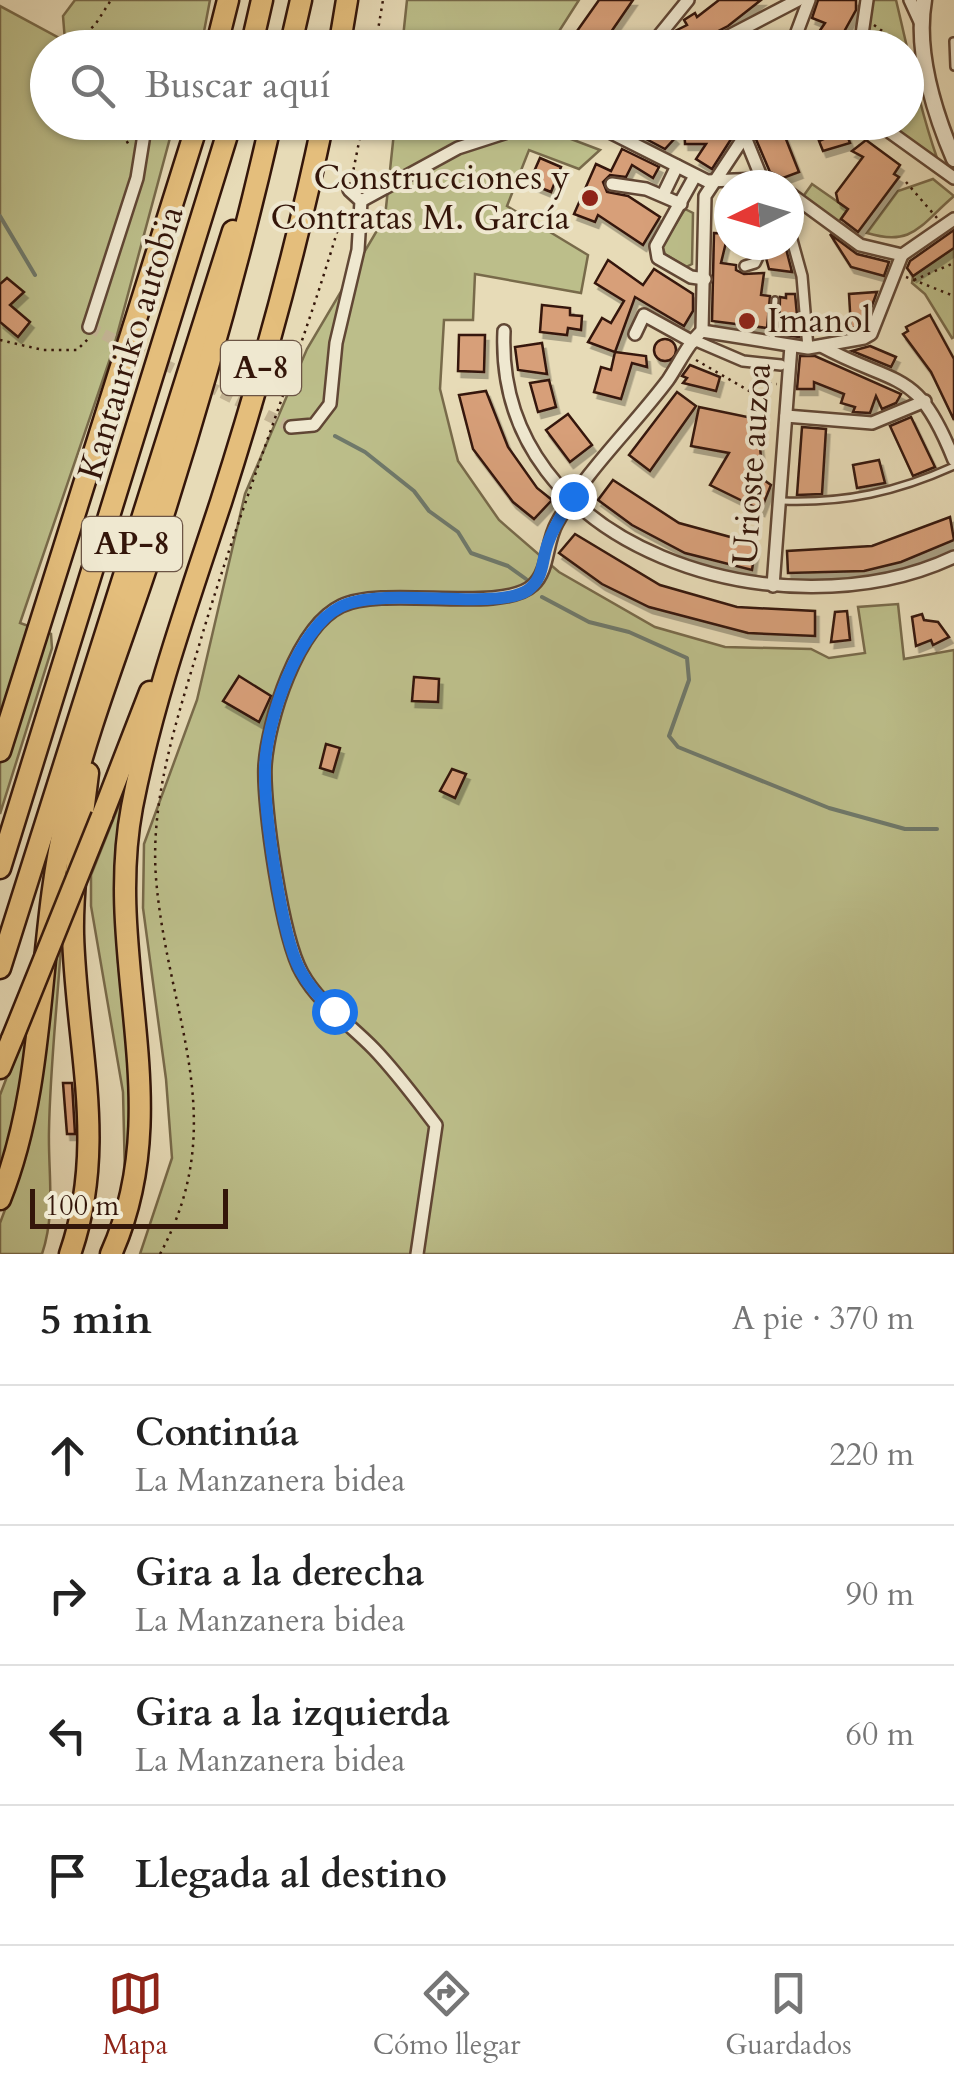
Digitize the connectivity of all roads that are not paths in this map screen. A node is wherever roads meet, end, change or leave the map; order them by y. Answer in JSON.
{"nodes":[{"id":1,"x":228,"y":0,"type":"edge"},
{"id":2,"x":262,"y":0,"type":"edge"},
{"id":3,"x":301,"y":0,"type":"edge"},
{"id":4,"x":348,"y":0,"type":"edge"},
{"id":5,"x":688,"y":0,"type":"edge"},
{"id":6,"x":798,"y":0,"type":"edge"},
{"id":7,"x":808,"y":0,"type":"edge"},
{"id":8,"x":867,"y":0,"type":"edge"},
{"id":9,"x":910,"y":0,"type":"edge"},
{"id":10,"x":924,"y":0,"type":"edge"},
{"id":11,"x":921,"y":24,"type":"junction"},
{"id":12,"x":220,"y":30,"type":"edge"},
{"id":13,"x":255,"y":30,"type":"edge"},
{"id":14,"x":294,"y":30,"type":"edge"},
{"id":15,"x":342,"y":30,"type":"edge"},
{"id":16,"x":664,"y":30,"type":"edge"},
{"id":17,"x":740,"y":30,"type":"edge"},
{"id":18,"x":797,"y":30,"type":"edge"},
{"id":19,"x":863,"y":30,"type":"edge"},
{"id":20,"x":922,"y":30,"type":"edge"},
{"id":21,"x":952,"y":41,"type":"edge"},
{"id":22,"x":924,"y":47,"type":"edge"},
{"id":23,"x":954,"y":67,"type":"edge"},
{"id":24,"x":143,"y":140,"type":"edge"},
{"id":25,"x":192,"y":140,"type":"edge"},
{"id":26,"x":225,"y":140,"type":"edge"},
{"id":27,"x":264,"y":140,"type":"edge"},
{"id":28,"x":266,"y":140,"type":"edge"},
{"id":29,"x":319,"y":140,"type":"edge"},
{"id":30,"x":483,"y":140,"type":"edge"},
{"id":31,"x":627,"y":140,"type":"edge"},
{"id":32,"x":743,"y":140,"type":"edge"},
{"id":33,"x":746,"y":140,"type":"edge"},
{"id":34,"x":901,"y":140,"type":"edge"},
{"id":35,"x":954,"y":159,"type":"edge"},
{"id":36,"x":677,"y":166,"type":"junction"},
{"id":37,"x":758,"y":170,"type":"edge"},
{"id":38,"x":695,"y":176,"type":"junction"},
{"id":39,"x":954,"y":178,"type":"edge"},
{"id":40,"x":712,"y":181,"type":"junction"},
{"id":41,"x":612,"y":184,"type":"dead end"},
{"id":42,"x":350,"y":190,"type":"road end"},
{"id":43,"x":663,"y":195,"type":"junction"},
{"id":44,"x":705,"y":196,"type":"junction"},
{"id":45,"x":362,"y":201,"type":"junction"},
{"id":46,"x":681,"y":204,"type":"junction"},
{"id":47,"x":804,"y":204,"type":"edge"},
{"id":48,"x":949,"y":223,"type":"edge"},
{"id":49,"x":902,"y":255,"type":"junction"},
{"id":50,"x":756,"y":260,"type":"edge"},
{"id":51,"x":797,"y":260,"type":"edge"},
{"id":52,"x":745,"y":266,"type":"dead end"},
{"id":53,"x":704,"y":279,"type":"junction"},
{"id":54,"x":775,"y":300,"type":"dead end"},
{"id":55,"x":89,"y":326,"type":"road end"},
{"id":56,"x":504,"y":331,"type":"dead end"},
{"id":57,"x":635,"y":334,"type":"dead end"},
{"id":58,"x":696,"y":338,"type":"junction"},
{"id":59,"x":772,"y":342,"type":"junction"},
{"id":60,"x":791,"y":346,"type":"junction"},
{"id":61,"x":814,"y":347,"type":"junction"},
{"id":62,"x":781,"y":365,"type":"dead end"},
{"id":63,"x":924,"y":400,"type":"junction"},
{"id":64,"x":786,"y":416,"type":"junction"},
{"id":65,"x":291,"y":427,"type":"dead end"},
{"id":66,"x":954,"y":463,"type":"edge"},
{"id":67,"x":573,"y":496,"type":"junction"},
{"id":68,"x":780,"y":501,"type":"junction"},
{"id":69,"x":954,"y":558,"type":"edge"},
{"id":70,"x":774,"y":586,"type":"junction"},
{"id":71,"x":184,"y":610,"type":"junction"},
{"id":72,"x":120,"y":650,"type":"junction"},
{"id":73,"x":0,"y":751,"type":"edge"},
{"id":74,"x":0,"y":868,"type":"edge"},
{"id":75,"x":0,"y":968,"type":"edge"},
{"id":76,"x":0,"y":1068,"type":"edge"},
{"id":77,"x":0,"y":1200,"type":"edge"},
{"id":78,"x":70,"y":1254,"type":"edge"},
{"id":79,"x":111,"y":1254,"type":"edge"},
{"id":80,"x":418,"y":1254,"type":"edge"}],
"edges":[{"from":1,"to":12,"type":"highway"},
{"from":2,"to":13,"type":"highway"},
{"from":3,"to":14,"type":"highway"},
{"from":4,"to":15,"type":"highway"},
{"from":5,"to":16,"type":"street"},
{"from":6,"to":17,"type":"street"},
{"from":7,"to":18,"type":"street"},
{"from":8,"to":19,"type":"street"},
{"from":9,"to":11,"type":"street"},
{"from":10,"to":11,"type":"street"},
{"from":11,"to":20,"type":"street"},
{"from":21,"to":23,"type":"lane"},
{"from":22,"to":35,"type":"street"},
{"from":24,"to":55,"type":"street"},
{"from":25,"to":73,"type":"highway"},
{"from":26,"to":74,"type":"highway","name":"Kantauriko autobia"},
{"from":27,"to":75,"type":"highway","number":"AP-8"},
{"from":28,"to":72,"type":"highway"},
{"from":29,"to":71,"type":"highway","number":"A-8"},
{"from":30,"to":45,"type":"street"},
{"from":31,"to":36,"type":"street"},
{"from":32,"to":40,"type":"street"},
{"from":33,"to":37,"type":"street"},
{"from":34,"to":39,"type":"street"},
{"from":36,"to":38,"type":"street"},
{"from":36,"to":43,"type":"street"},
{"from":38,"to":40,"type":"street"},
{"from":38,"to":44,"type":"street"},
{"from":38,"to":46,"type":"street"},
{"from":40,"to":44,"type":"street"},
{"from":41,"to":43,"type":"street"},
{"from":42,"to":45,"type":"street"},
{"from":43,"to":46,"type":"street"},
{"from":44,"to":53,"type":"street"},
{"from":45,"to":65,"type":"street"},
{"from":46,"to":53,"type":"street"},
{"from":47,"to":49,"type":"street"},
{"from":48,"to":49,"type":"street"},
{"from":49,"to":61,"type":"street"},
{"from":50,"to":52,"type":"street"},
{"from":51,"to":61,"type":"street"},
{"from":53,"to":58,"type":"street"},
{"from":54,"to":59,"type":"lane"},
{"from":56,"to":67,"type":"street"},
{"from":57,"to":58,"type":"street"},
{"from":58,"to":59,"type":"street"},
{"from":58,"to":62,"type":"street"},
{"from":58,"to":67,"type":"street"},
{"from":59,"to":60,"type":"street"},
{"from":60,"to":61,"type":"street"},
{"from":60,"to":64,"type":"street","name":"Urioste auzoa"},
{"from":61,"to":63,"type":"street","name":"Urioste auzoa"},
{"from":63,"to":64,"type":"street"},
{"from":63,"to":66,"type":"street","name":"Urioste auzoa"},
{"from":64,"to":68,"type":"street","name":"Urioste auzoa"},
{"from":66,"to":68,"type":"lane"},
{"from":67,"to":70,"type":"street"},
{"from":67,"to":80,"type":"street"},
{"from":68,"to":70,"type":"street","name":"Urioste auzoa"},
{"from":69,"to":70,"type":"street"},
{"from":71,"to":76,"type":"highway","number":"A-8","bridge":true},
{"from":71,"to":79,"type":"highway"},
{"from":72,"to":77,"type":"highway"},
{"from":72,"to":78,"type":"highway"}]}
